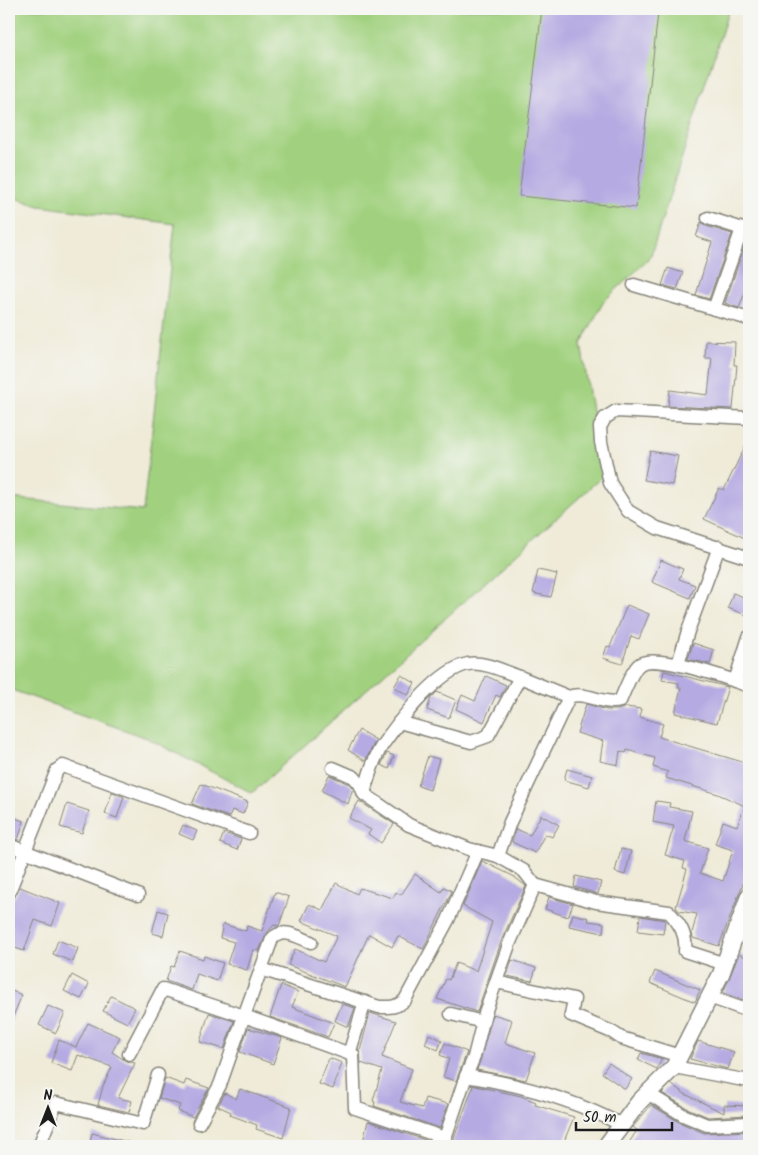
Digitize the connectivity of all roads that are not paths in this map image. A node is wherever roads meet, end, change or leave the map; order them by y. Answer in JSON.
{"nodes":[{"id":1,"x":708,"y":218,"type":"dead end"},
{"id":2,"x":746,"y":230,"type":"edge"},
{"id":3,"x":634,"y":285,"type":"dead end"},
{"id":4,"x":714,"y":309,"type":"junction"},
{"id":5,"x":749,"y":319,"type":"edge"},
{"id":6,"x":749,"y":418,"type":"edge"},
{"id":7,"x":719,"y":548,"type":"junction"},
{"id":8,"x":749,"y":558,"type":"edge"},
{"id":9,"x":749,"y":637,"type":"edge"},
{"id":10,"x":678,"y":664,"type":"junction"},
{"id":11,"x":520,"y":677,"type":"junction"},
{"id":12,"x":735,"y":681,"type":"junction"},
{"id":13,"x":749,"y":686,"type":"edge"},
{"id":14,"x":569,"y":697,"type":"junction"},
{"id":15,"x":398,"y":722,"type":"junction"},
{"id":16,"x":333,"y":768,"type":"dead end"},
{"id":17,"x":364,"y":794,"type":"junction"},
{"id":18,"x":249,"y":833,"type":"dead end"},
{"id":19,"x":9,"y":845,"type":"edge"},
{"id":20,"x":25,"y":851,"type":"junction"},
{"id":21,"x":478,"y":852,"type":"junction"},
{"id":22,"x":498,"y":856,"type":"junction"},
{"id":23,"x":535,"y":885,"type":"junction"},
{"id":24,"x":9,"y":892,"type":"edge"},
{"id":25,"x":138,"y":895,"type":"dead end"},
{"id":26,"x":749,"y":896,"type":"edge"},
{"id":27,"x":311,"y":942,"type":"dead end"},
{"id":28,"x":724,"y":964,"type":"junction"},
{"id":29,"x":261,"y":969,"type":"junction"},
{"id":30,"x":496,"y":982,"type":"junction"},
{"id":31,"x":709,"y":997,"type":"junction"},
{"id":32,"x":365,"y":1002,"type":"junction"},
{"id":33,"x":749,"y":1011,"type":"edge"},
{"id":34,"x":451,"y":1014,"type":"dead end"},
{"id":35,"x":244,"y":1016,"type":"junction"},
{"id":36,"x":483,"y":1022,"type":"junction"},
{"id":37,"x":129,"y":1054,"type":"dead end"},
{"id":38,"x":349,"y":1054,"type":"junction"},
{"id":39,"x":677,"y":1061,"type":"junction"},
{"id":40,"x":158,"y":1075,"type":"dead end"},
{"id":41,"x":466,"y":1076,"type":"junction"},
{"id":42,"x":749,"y":1081,"type":"edge"},
{"id":43,"x":649,"y":1094,"type":"junction"},
{"id":44,"x":749,"y":1123,"type":"edge"},
{"id":45,"x":199,"y":1124,"type":"dead end"},
{"id":46,"x":622,"y":1125,"type":"junction"},
{"id":47,"x":444,"y":1142,"type":"edge"},
{"id":48,"x":39,"y":1146,"type":"edge"},
{"id":49,"x":606,"y":1146,"type":"edge"}],
"edges":[{"from":1,"to":2,"type":"street"},
{"from":2,"to":4,"type":"street"},
{"from":3,"to":4,"type":"street"},
{"from":4,"to":5,"type":"street"},
{"from":6,"to":7,"type":"street"},
{"from":7,"to":8,"type":"street"},
{"from":7,"to":10,"type":"street"},
{"from":9,"to":12,"type":"street"},
{"from":10,"to":12,"type":"street"},
{"from":10,"to":14,"type":"street"},
{"from":11,"to":14,"type":"street"},
{"from":11,"to":15,"type":"street"},
{"from":11,"to":15,"type":"street"},
{"from":12,"to":13,"type":"street"},
{"from":14,"to":22,"type":"street"},
{"from":15,"to":17,"type":"street"},
{"from":16,"to":17,"type":"street"},
{"from":17,"to":21,"type":"street"},
{"from":18,"to":20,"type":"street"},
{"from":19,"to":20,"type":"street"},
{"from":20,"to":24,"type":"street"},
{"from":20,"to":25,"type":"street"},
{"from":21,"to":22,"type":"street"},
{"from":21,"to":32,"type":"street"},
{"from":22,"to":23,"type":"street"},
{"from":23,"to":28,"type":"street"},
{"from":23,"to":30,"type":"street"},
{"from":26,"to":28,"type":"street"},
{"from":27,"to":29,"type":"street"},
{"from":28,"to":31,"type":"street"},
{"from":29,"to":32,"type":"street"},
{"from":29,"to":35,"type":"street"},
{"from":30,"to":36,"type":"street"},
{"from":30,"to":39,"type":"street"},
{"from":31,"to":33,"type":"street"},
{"from":31,"to":39,"type":"street"},
{"from":32,"to":38,"type":"street"},
{"from":34,"to":36,"type":"street"},
{"from":35,"to":37,"type":"street"},
{"from":35,"to":38,"type":"street"},
{"from":35,"to":45,"type":"street"},
{"from":36,"to":41,"type":"street"},
{"from":38,"to":47,"type":"street"},
{"from":39,"to":42,"type":"street"},
{"from":39,"to":43,"type":"street"},
{"from":40,"to":48,"type":"street"},
{"from":41,"to":46,"type":"street"},
{"from":41,"to":47,"type":"street"},
{"from":43,"to":44,"type":"street"},
{"from":43,"to":46,"type":"street"},
{"from":46,"to":49,"type":"street"}]}
